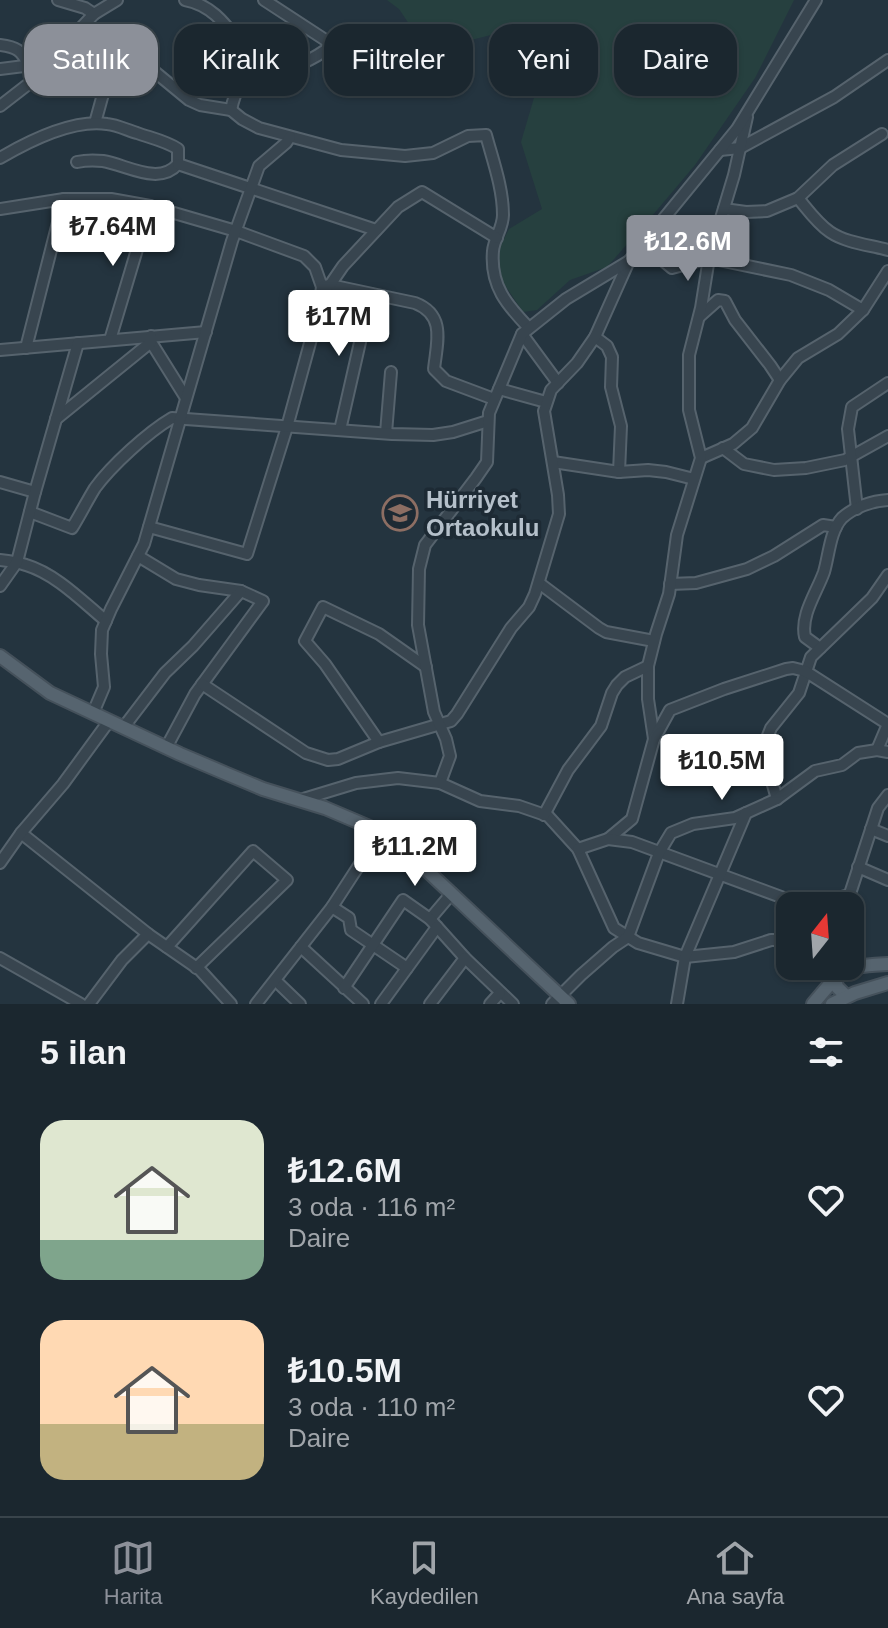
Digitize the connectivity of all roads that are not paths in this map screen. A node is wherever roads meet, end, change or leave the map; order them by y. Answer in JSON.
{"nodes":[{"id":1,"x":58,"y":0,"type":"edge"},
{"id":2,"x":117,"y":0,"type":"edge"},
{"id":3,"x":185,"y":0,"type":"edge"},
{"id":4,"x":264,"y":0,"type":"edge"},
{"id":5,"x":816,"y":0,"type":"edge"},
{"id":6,"x":94,"y":14,"type":"junction"},
{"id":7,"x":85,"y":24,"type":"edge"},
{"id":8,"x":223,"y":24,"type":"edge"},
{"id":9,"x":301,"y":24,"type":"edge"},
{"id":10,"x":308,"y":29,"type":"edge"},
{"id":11,"x":0,"y":45,"type":"edge"},
{"id":12,"x":24,"y":56,"type":"edge"},
{"id":13,"x":888,"y":60,"type":"edge"},
{"id":14,"x":308,"y":61,"type":"edge"},
{"id":15,"x":24,"y":66,"type":"edge"},
{"id":16,"x":0,"y":69,"type":"edge"},
{"id":17,"x":24,"y":87,"type":"edge"},
{"id":18,"x":234,"y":96,"type":"edge"},
{"id":19,"x":0,"y":106,"type":"edge"},
{"id":20,"x":231,"y":110,"type":"junction"},
{"id":21,"x":749,"y":110,"type":"junction"},
{"id":22,"x":95,"y":123,"type":"junction"},
{"id":23,"x":882,"y":134,"type":"dead end"},
{"id":24,"x":290,"y":137,"type":"junction"},
{"id":25,"x":740,"y":148,"type":"junction"},
{"id":26,"x":720,"y":150,"type":"junction"},
{"id":27,"x":0,"y":158,"type":"edge"},
{"id":28,"x":77,"y":162,"type":"dead end"},
{"id":29,"x":178,"y":164,"type":"junction"},
{"id":30,"x":251,"y":188,"type":"junction"},
{"id":31,"x":798,"y":198,"type":"junction"},
{"id":32,"x":64,"y":199,"type":"junction"},
{"id":33,"x":150,"y":206,"type":"junction"},
{"id":34,"x":0,"y":209,"type":"edge"},
{"id":35,"x":724,"y":209,"type":"junction"},
{"id":36,"x":376,"y":230,"type":"junction"},
{"id":37,"x":236,"y":231,"type":"junction"},
{"id":38,"x":497,"y":238,"type":"junction"},
{"id":39,"x":643,"y":244,"type":"junction"},
{"id":40,"x":888,"y":250,"type":"edge"},
{"id":41,"x":709,"y":258,"type":"junction"},
{"id":42,"x":629,"y":261,"type":"junction"},
{"id":43,"x":887,"y":275,"type":"edge"},
{"id":44,"x":326,"y":286,"type":"junction"},
{"id":45,"x":371,"y":294,"type":"junction"},
{"id":46,"x":863,"y":310,"type":"junction"},
{"id":47,"x":698,"y":318,"type":"junction"},
{"id":48,"x":525,"y":331,"type":"junction"},
{"id":49,"x":206,"y":332,"type":"junction"},
{"id":50,"x":595,"y":337,"type":"junction"},
{"id":51,"x":151,"y":339,"type":"junction"},
{"id":52,"x":110,"y":340,"type":"junction"},
{"id":53,"x":78,"y":343,"type":"junction"},
{"id":54,"x":26,"y":348,"type":"junction"},
{"id":55,"x":0,"y":350,"type":"edge"},
{"id":56,"x":391,"y":372,"type":"dead end"},
{"id":57,"x":780,"y":380,"type":"junction"},
{"id":58,"x":558,"y":383,"type":"junction"},
{"id":59,"x":888,"y":383,"type":"edge"},
{"id":60,"x":496,"y":394,"type":"junction"},
{"id":61,"x":186,"y":398,"type":"junction"},
{"id":62,"x":546,"y":402,"type":"junction"},
{"id":63,"x":180,"y":418,"type":"junction"},
{"id":64,"x":55,"y":420,"type":"junction"},
{"id":65,"x":488,"y":421,"type":"junction"},
{"id":66,"x":287,"y":427,"type":"junction"},
{"id":67,"x":340,"y":430,"type":"junction"},
{"id":68,"x":386,"y":433,"type":"junction"},
{"id":69,"x":888,"y":436,"type":"edge"},
{"id":70,"x":723,"y":448,"type":"junction"},
{"id":71,"x":851,"y":457,"type":"junction"},
{"id":72,"x":701,"y":458,"type":"junction"},
{"id":73,"x":553,"y":462,"type":"junction"},
{"id":74,"x":619,"y":472,"type":"junction"},
{"id":75,"x":694,"y":479,"type":"junction"},
{"id":76,"x":0,"y":482,"type":"edge"},
{"id":77,"x":35,"y":492,"type":"junction"},
{"id":78,"x":888,"y":500,"type":"edge"},
{"id":79,"x":857,"y":509,"type":"junction"},
{"id":80,"x":30,"y":512,"type":"junction"},
{"id":81,"x":149,"y":527,"type":"junction"},
{"id":82,"x":836,"y":527,"type":"junction"},
{"id":83,"x":138,"y":556,"type":"junction"},
{"id":84,"x":0,"y":560,"type":"edge"},
{"id":85,"x":17,"y":562,"type":"junction"},
{"id":86,"x":888,"y":575,"type":"edge"},
{"id":87,"x":539,"y":583,"type":"junction"},
{"id":88,"x":670,"y":584,"type":"junction"},
{"id":89,"x":0,"y":586,"type":"edge"},
{"id":90,"x":241,"y":591,"type":"junction"},
{"id":91,"x":106,"y":621,"type":"junction"},
{"id":92,"x":654,"y":641,"type":"junction"},
{"id":93,"x":820,"y":648,"type":"junction"},
{"id":94,"x":1,"y":657,"type":"edge"},
{"id":95,"x":648,"y":666,"type":"junction"},
{"id":96,"x":426,"y":667,"type":"junction"},
{"id":97,"x":805,"y":671,"type":"junction"},
{"id":98,"x":202,"y":684,"type":"junction"},
{"id":99,"x":93,"y":713,"type":"junction"},
{"id":100,"x":109,"y":721,"type":"junction"},
{"id":101,"x":439,"y":723,"type":"junction"},
{"id":102,"x":123,"y":728,"type":"junction"},
{"id":103,"x":654,"y":739,"type":"junction"},
{"id":104,"x":379,"y":742,"type":"junction"},
{"id":105,"x":166,"y":748,"type":"junction"},
{"id":106,"x":882,"y":751,"type":"edge"},
{"id":107,"x":440,"y":783,"type":"junction"},
{"id":108,"x":888,"y":795,"type":"edge"},
{"id":109,"x":777,"y":799,"type":"junction"},
{"id":110,"x":300,"y":800,"type":"junction"},
{"id":111,"x":746,"y":813,"type":"junction"},
{"id":112,"x":544,"y":815,"type":"junction"},
{"id":113,"x":871,"y":829,"type":"junction"},
{"id":114,"x":21,"y":833,"type":"junction"},
{"id":115,"x":380,"y":833,"type":"junction"},
{"id":116,"x":888,"y":836,"type":"edge"},
{"id":117,"x":608,"y":839,"type":"junction"},
{"id":118,"x":578,"y":849,"type":"junction"},
{"id":119,"x":659,"y":853,"type":"junction"},
{"id":120,"x":0,"y":863,"type":"edge"},
{"id":121,"x":858,"y":867,"type":"junction"},
{"id":122,"x":719,"y":875,"type":"junction"},
{"id":123,"x":888,"y":880,"type":"edge"},
{"id":124,"x":851,"y":892,"type":"edge"},
{"id":125,"x":452,"y":893,"type":"junction"},
{"id":126,"x":776,"y":895,"type":"edge"},
{"id":127,"x":332,"y":907,"type":"junction"},
{"id":128,"x":433,"y":923,"type":"junction"},
{"id":129,"x":148,"y":934,"type":"junction"},
{"id":130,"x":628,"y":937,"type":"junction"},
{"id":131,"x":776,"y":940,"type":"edge"},
{"id":132,"x":374,"y":945,"type":"junction"},
{"id":133,"x":167,"y":947,"type":"junction"},
{"id":134,"x":301,"y":947,"type":"junction"},
{"id":135,"x":685,"y":957,"type":"junction"},
{"id":136,"x":0,"y":958,"type":"edge"},
{"id":137,"x":465,"y":958,"type":"junction"},
{"id":138,"x":888,"y":964,"type":"edge"},
{"id":139,"x":864,"y":966,"type":"edge"},
{"id":140,"x":864,"y":967,"type":"edge"},
{"id":141,"x":196,"y":968,"type":"junction"},
{"id":142,"x":407,"y":968,"type":"junction"},
{"id":143,"x":833,"y":980,"type":"edge"},
{"id":144,"x":838,"y":980,"type":"edge"},
{"id":145,"x":276,"y":981,"type":"junction"},
{"id":146,"x":888,"y":983,"type":"edge"},
{"id":147,"x":344,"y":988,"type":"junction"},
{"id":148,"x":867,"y":989,"type":"junction"},
{"id":149,"x":500,"y":993,"type":"junction"},
{"id":150,"x":852,"y":998,"type":"edge"},
{"id":151,"x":560,"y":1002,"type":"edge"},
{"id":152,"x":81,"y":1004,"type":"edge"},
{"id":153,"x":89,"y":1004,"type":"edge"},
{"id":154,"x":231,"y":1004,"type":"edge"},
{"id":155,"x":256,"y":1004,"type":"edge"},
{"id":156,"x":300,"y":1004,"type":"edge"},
{"id":157,"x":363,"y":1004,"type":"edge"},
{"id":158,"x":381,"y":1004,"type":"edge"},
{"id":159,"x":430,"y":1004,"type":"edge"},
{"id":160,"x":490,"y":1004,"type":"edge"},
{"id":161,"x":513,"y":1004,"type":"edge"},
{"id":162,"x":677,"y":1004,"type":"edge"},
{"id":163,"x":813,"y":1004,"type":"edge"},
{"id":164,"x":832,"y":1004,"type":"edge"}],
"edges":[{"from":1,"to":6,"type":"street"},
{"from":2,"to":6,"type":"street"},
{"from":3,"to":8,"type":"street"},
{"from":4,"to":9,"type":"street"},
{"from":5,"to":21,"type":"street"},
{"from":6,"to":7,"type":"street"},
{"from":10,"to":14,"type":"street"},
{"from":11,"to":12,"type":"street"},
{"from":13,"to":25,"type":"street"},
{"from":15,"to":16,"type":"street"},
{"from":17,"to":19,"type":"street"},
{"from":18,"to":20,"type":"street"},
{"from":20,"to":22,"type":"street"},
{"from":20,"to":24,"type":"street"},
{"from":21,"to":25,"type":"street"},
{"from":21,"to":26,"type":"street"},
{"from":22,"to":27,"type":"street"},
{"from":22,"to":29,"type":"street"},
{"from":23,"to":31,"type":"street"},
{"from":24,"to":30,"type":"street"},
{"from":24,"to":38,"type":"street"},
{"from":25,"to":26,"type":"street"},
{"from":25,"to":35,"type":"street"},
{"from":26,"to":39,"type":"street"},
{"from":28,"to":29,"type":"street"},
{"from":29,"to":30,"type":"street"},
{"from":30,"to":36,"type":"street"},
{"from":30,"to":37,"type":"street"},
{"from":31,"to":35,"type":"street"},
{"from":31,"to":40,"type":"street"},
{"from":32,"to":33,"type":"street"},
{"from":32,"to":34,"type":"street"},
{"from":32,"to":54,"type":"street"},
{"from":33,"to":37,"type":"street"},
{"from":33,"to":52,"type":"street"},
{"from":35,"to":41,"type":"street"},
{"from":36,"to":38,"type":"street"},
{"from":36,"to":44,"type":"street"},
{"from":37,"to":44,"type":"street"},
{"from":37,"to":49,"type":"street"},
{"from":38,"to":48,"type":"street"},
{"from":39,"to":41,"type":"street"},
{"from":39,"to":42,"type":"street"},
{"from":41,"to":46,"type":"street"},
{"from":41,"to":47,"type":"street"},
{"from":42,"to":48,"type":"street"},
{"from":42,"to":50,"type":"street"},
{"from":43,"to":46,"type":"street"},
{"from":44,"to":45,"type":"street"},
{"from":44,"to":66,"type":"street"},
{"from":45,"to":60,"type":"street"},
{"from":45,"to":67,"type":"street"},
{"from":46,"to":57,"type":"street"},
{"from":47,"to":57,"type":"street"},
{"from":47,"to":72,"type":"street"},
{"from":48,"to":58,"type":"street"},
{"from":48,"to":60,"type":"street"},
{"from":49,"to":51,"type":"street"},
{"from":49,"to":61,"type":"street"},
{"from":50,"to":58,"type":"street"},
{"from":50,"to":74,"type":"street"},
{"from":51,"to":52,"type":"street"},
{"from":51,"to":61,"type":"street"},
{"from":51,"to":64,"type":"street"},
{"from":52,"to":53,"type":"street"},
{"from":53,"to":54,"type":"street"},
{"from":53,"to":64,"type":"street"},
{"from":54,"to":55,"type":"street"},
{"from":56,"to":68,"type":"street"},
{"from":57,"to":70,"type":"street"},
{"from":58,"to":62,"type":"street"},
{"from":59,"to":71,"type":"street"},
{"from":60,"to":62,"type":"street"},
{"from":60,"to":65,"type":"street"},
{"from":61,"to":63,"type":"street"},
{"from":62,"to":73,"type":"street"},
{"from":63,"to":66,"type":"street"},
{"from":63,"to":80,"type":"street"},
{"from":63,"to":81,"type":"street"},
{"from":64,"to":77,"type":"street"},
{"from":65,"to":68,"type":"street"},
{"from":65,"to":96,"type":"street"},
{"from":66,"to":67,"type":"street"},
{"from":66,"to":81,"type":"street"},
{"from":67,"to":68,"type":"street"},
{"from":69,"to":71,"type":"street"},
{"from":70,"to":71,"type":"street"},
{"from":70,"to":72,"type":"street"},
{"from":71,"to":79,"type":"street"},
{"from":72,"to":75,"type":"street"},
{"from":73,"to":74,"type":"street"},
{"from":73,"to":87,"type":"street"},
{"from":74,"to":75,"type":"street"},
{"from":75,"to":88,"type":"street"},
{"from":76,"to":77,"type":"street"},
{"from":77,"to":80,"type":"street"},
{"from":78,"to":79,"type":"street"},
{"from":79,"to":82,"type":"street"},
{"from":80,"to":85,"type":"street"},
{"from":81,"to":83,"type":"street"},
{"from":82,"to":88,"type":"street"},
{"from":82,"to":93,"type":"street"},
{"from":83,"to":90,"type":"street"},
{"from":83,"to":91,"type":"street"},
{"from":84,"to":85,"type":"street"},
{"from":85,"to":89,"type":"street"},
{"from":85,"to":91,"type":"street"},
{"from":86,"to":93,"type":"street"},
{"from":87,"to":92,"type":"street"},
{"from":87,"to":101,"type":"street"},
{"from":88,"to":92,"type":"street"},
{"from":90,"to":98,"type":"street"},
{"from":90,"to":102,"type":"street"},
{"from":91,"to":99,"type":"street"},
{"from":92,"to":95,"type":"street"},
{"from":93,"to":97,"type":"street"},
{"from":94,"to":99,"type":"main road"},
{"from":95,"to":103,"type":"street"},
{"from":95,"to":112,"type":"street"},
{"from":96,"to":101,"type":"street"},
{"from":96,"to":104,"type":"street"},
{"from":97,"to":103,"type":"street"},
{"from":97,"to":106,"type":"street"},
{"from":97,"to":109,"type":"street"},
{"from":98,"to":104,"type":"street"},
{"from":98,"to":105,"type":"street"},
{"from":99,"to":100,"type":"main road"},
{"from":100,"to":102,"type":"main road"},
{"from":100,"to":114,"type":"street"},
{"from":101,"to":104,"type":"street"},
{"from":101,"to":107,"type":"street"},
{"from":102,"to":105,"type":"main road"},
{"from":103,"to":117,"type":"street"},
{"from":105,"to":110,"type":"main road"},
{"from":106,"to":109,"type":"street"},
{"from":107,"to":110,"type":"street"},
{"from":107,"to":112,"type":"street"},
{"from":108,"to":113,"type":"street"},
{"from":109,"to":111,"type":"street"},
{"from":110,"to":115,"type":"main road"},
{"from":111,"to":119,"type":"street"},
{"from":111,"to":122,"type":"street"},
{"from":112,"to":118,"type":"street"},
{"from":113,"to":116,"type":"street"},
{"from":113,"to":121,"type":"street"},
{"from":114,"to":120,"type":"street"},
{"from":114,"to":129,"type":"street"},
{"from":115,"to":125,"type":"main road"},
{"from":115,"to":127,"type":"street"},
{"from":117,"to":118,"type":"street"},
{"from":117,"to":119,"type":"street"},
{"from":118,"to":130,"type":"street"},
{"from":119,"to":122,"type":"street"},
{"from":119,"to":130,"type":"street"},
{"from":121,"to":123,"type":"street"},
{"from":121,"to":124,"type":"street"},
{"from":122,"to":126,"type":"street"},
{"from":122,"to":135,"type":"street"},
{"from":125,"to":128,"type":"street"},
{"from":125,"to":151,"type":"main road"},
{"from":127,"to":132,"type":"street"},
{"from":127,"to":134,"type":"street"},
{"from":128,"to":132,"type":"street"},
{"from":128,"to":137,"type":"street"},
{"from":128,"to":142,"type":"street"},
{"from":129,"to":133,"type":"street"},
{"from":129,"to":153,"type":"street"},
{"from":130,"to":135,"type":"street"},
{"from":130,"to":151,"type":"street"},
{"from":131,"to":135,"type":"street"},
{"from":132,"to":142,"type":"street"},
{"from":132,"to":147,"type":"street"},
{"from":133,"to":141,"type":"street"},
{"from":133,"to":141,"type":"street"},
{"from":134,"to":145,"type":"street"},
{"from":134,"to":147,"type":"street"},
{"from":135,"to":162,"type":"street"},
{"from":136,"to":152,"type":"street"},
{"from":137,"to":149,"type":"street"},
{"from":137,"to":159,"type":"street"},
{"from":138,"to":139,"type":"main road"},
{"from":140,"to":148,"type":"main road"},
{"from":141,"to":154,"type":"street"},
{"from":142,"to":158,"type":"street"},
{"from":143,"to":163,"type":"main road"},
{"from":144,"to":150,"type":"main road"},
{"from":145,"to":155,"type":"street"},
{"from":145,"to":156,"type":"street"},
{"from":146,"to":148,"type":"main road"},
{"from":147,"to":157,"type":"street"},
{"from":148,"to":150,"type":"main road"},
{"from":149,"to":160,"type":"street"},
{"from":149,"to":161,"type":"street"},
{"from":150,"to":164,"type":"main road"}]}
